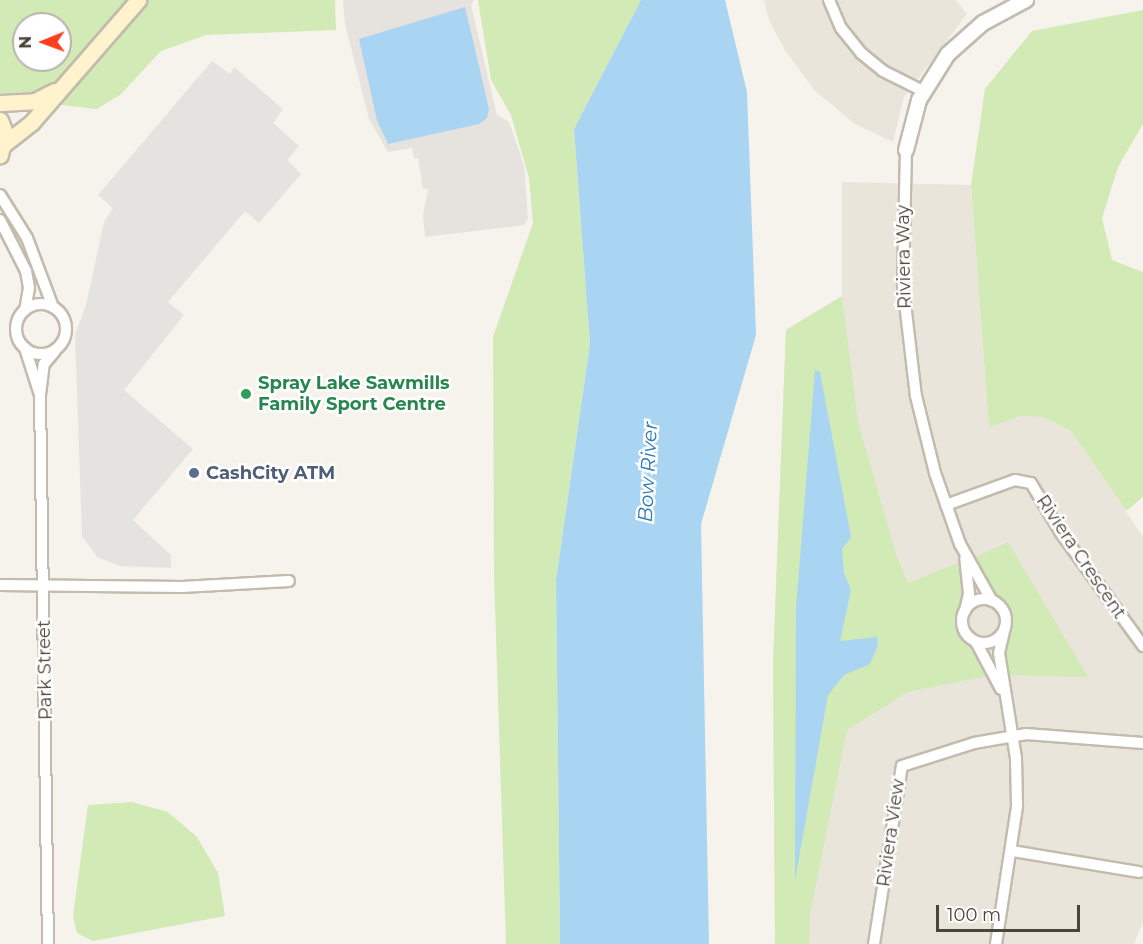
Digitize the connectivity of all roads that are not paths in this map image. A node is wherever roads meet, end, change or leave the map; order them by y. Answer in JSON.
{"nodes":[{"id":1,"x":138,"y":0,"type":"edge"},
{"id":2,"x":829,"y":0,"type":"edge"},
{"id":3,"x":1026,"y":0,"type":"edge"},
{"id":4,"x":65,"y":84,"type":"junction"},
{"id":5,"x":923,"y":92,"type":"junction"},
{"id":6,"x":0,"y":103,"type":"edge"},
{"id":7,"x":0,"y":120,"type":"edge"},
{"id":8,"x":906,"y":150,"type":"joint"},
{"id":9,"x":1,"y":153,"type":"edge"},
{"id":10,"x":0,"y":195,"type":"edge"},
{"id":11,"x":0,"y":220,"type":"edge"},
{"id":12,"x":53,"y":307,"type":"junction"},
{"id":13,"x":26,"y":310,"type":"junction"},
{"id":14,"x":25,"y":348,"type":"junction"},
{"id":15,"x":54,"y":351,"type":"junction"},
{"id":16,"x":40,"y":395,"type":"junction"},
{"id":17,"x":946,"y":505,"type":"junction"},
{"id":18,"x":965,"y":558,"type":"junction"},
{"id":19,"x":289,"y":581,"type":"dead end"},
{"id":20,"x":0,"y":585,"type":"edge"},
{"id":21,"x":44,"y":585,"type":"junction"},
{"id":22,"x":992,"y":601,"type":"junction"},
{"id":23,"x":964,"y":613,"type":"junction"},
{"id":24,"x":1005,"y":628,"type":"junction"},
{"id":25,"x":976,"y":642,"type":"junction"},
{"id":26,"x":1143,"y":646,"type":"edge"},
{"id":27,"x":1004,"y":692,"type":"junction"},
{"id":28,"x":1013,"y":736,"type":"junction"},
{"id":29,"x":1143,"y":743,"type":"edge"},
{"id":30,"x":1012,"y":851,"type":"junction"},
{"id":31,"x":1139,"y":872,"type":"dead end"},
{"id":32,"x":48,"y":944,"type":"edge"},
{"id":33,"x":874,"y":944,"type":"edge"},
{"id":34,"x":996,"y":944,"type":"edge"}],
"edges":[{"from":1,"to":4,"type":"main road"},
{"from":2,"to":5,"type":"street"},
{"from":3,"to":5,"type":"street","name":"Riviera Way"},
{"from":4,"to":6,"type":"main road"},
{"from":4,"to":9,"type":"main road"},
{"from":5,"to":8,"type":"street","name":"Riviera Way"},
{"from":7,"to":9,"type":"main road"},
{"from":8,"to":17,"type":"street","name":"Riviera Way"},
{"from":10,"to":12,"type":"street"},
{"from":11,"to":13,"type":"street"},
{"from":12,"to":13,"type":"street"},
{"from":12,"to":15,"type":"street"},
{"from":13,"to":14,"type":"street"},
{"from":14,"to":15,"type":"street"},
{"from":14,"to":16,"type":"street","name":"Park Street"},
{"from":15,"to":16,"type":"street","name":"Park Street"},
{"from":16,"to":21,"type":"street","name":"Park Street"},
{"from":17,"to":18,"type":"street","name":"Riviera Way"},
{"from":17,"to":26,"type":"street","name":"Riviera Crescent"},
{"from":18,"to":22,"type":"street","name":"Riviera Way"},
{"from":18,"to":23,"type":"street","name":"Riviera Way"},
{"from":19,"to":21,"type":"street"},
{"from":20,"to":21,"type":"street"},
{"from":21,"to":32,"type":"street","name":"Park Street"},
{"from":22,"to":23,"type":"street"},
{"from":22,"to":24,"type":"street","name":"Riviera Way"},
{"from":23,"to":25,"type":"street","name":"Riviera Way"},
{"from":24,"to":25,"type":"street"},
{"from":24,"to":27,"type":"street","name":"Riviera Way"},
{"from":25,"to":27,"type":"street","name":"Riviera Way"},
{"from":27,"to":28,"type":"street","name":"Riviera Way"},
{"from":28,"to":29,"type":"street"},
{"from":28,"to":30,"type":"street","name":"Riviera Way"},
{"from":28,"to":33,"type":"street","name":"Riviera View"},
{"from":30,"to":31,"type":"street"},
{"from":30,"to":34,"type":"street","name":"Riviera Way"}]}
